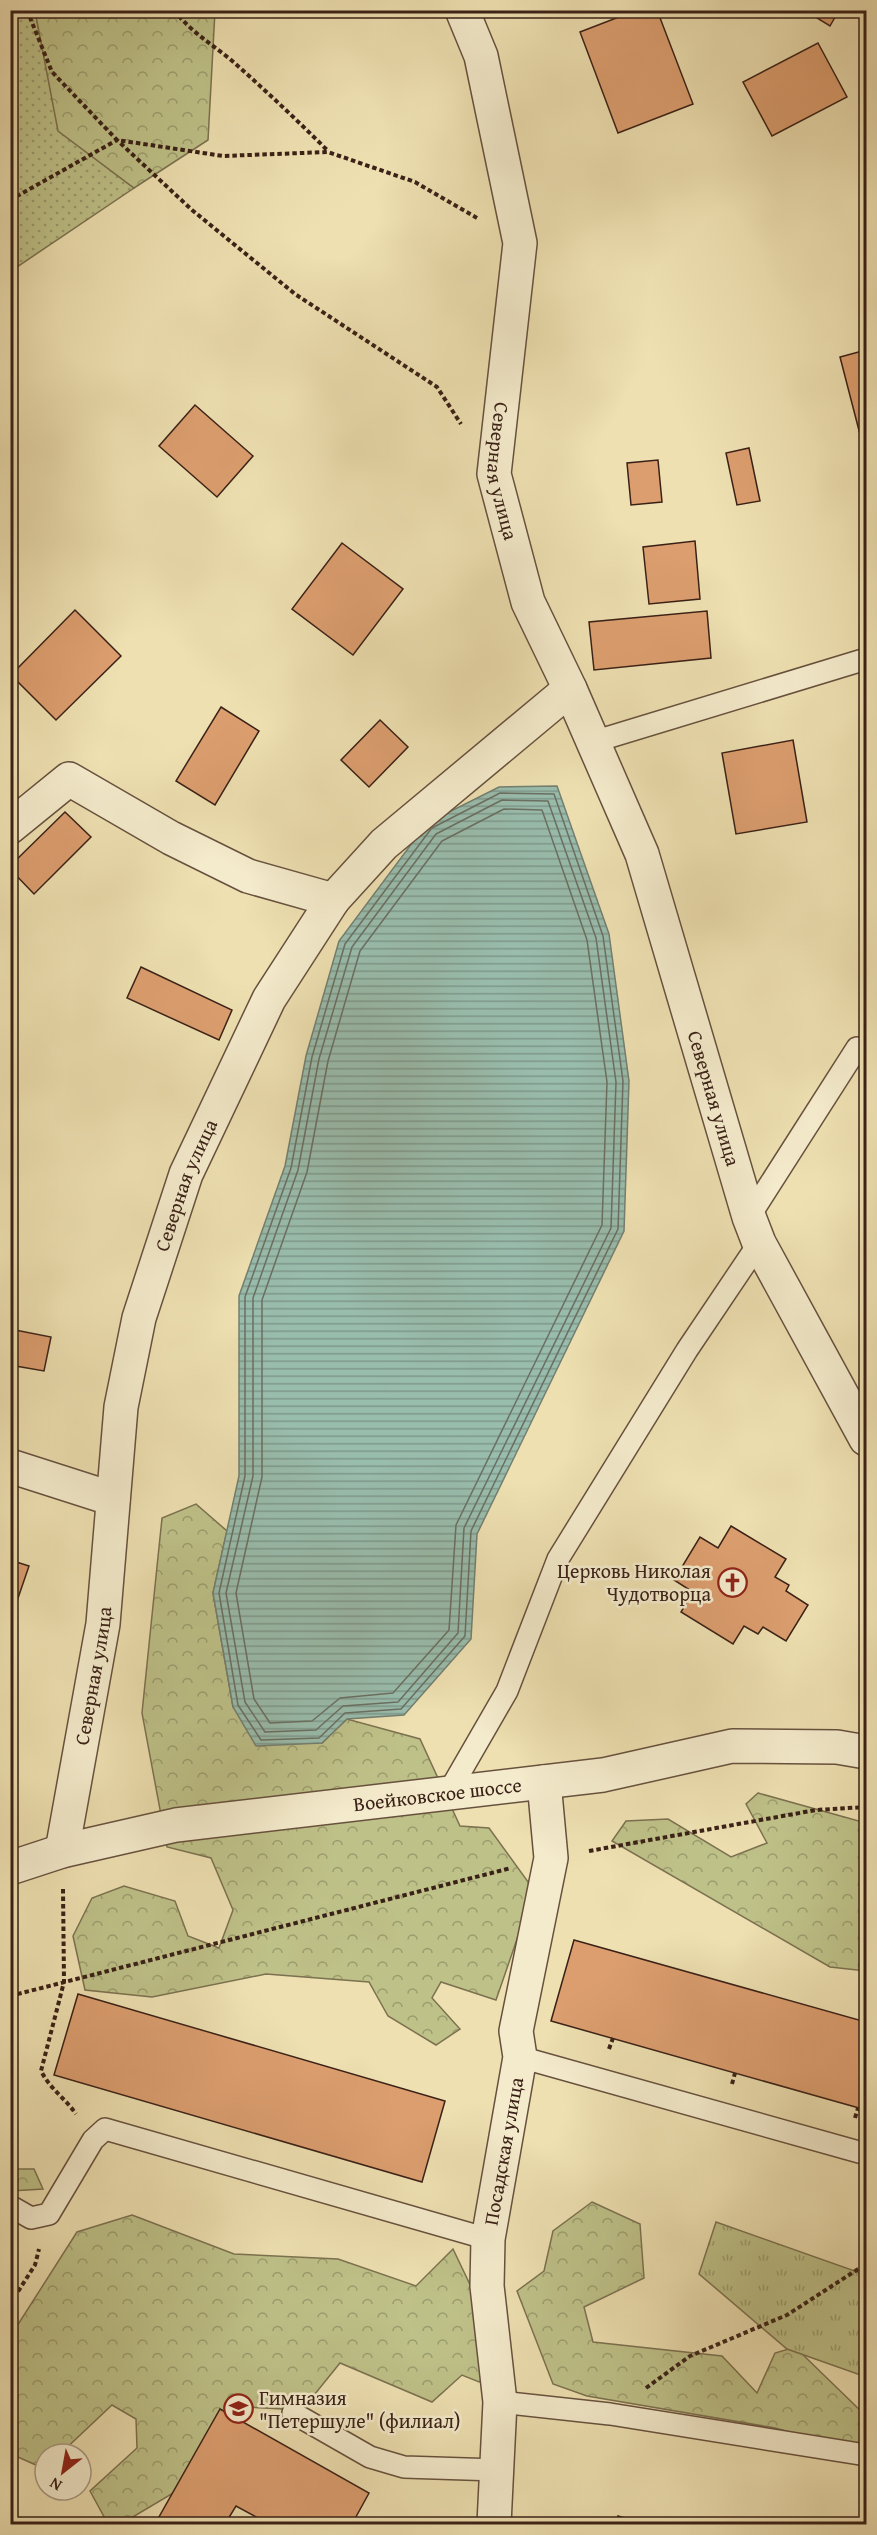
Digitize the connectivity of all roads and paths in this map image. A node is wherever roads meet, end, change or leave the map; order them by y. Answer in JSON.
{"nodes":[{"id":1,"x":27,"y":10,"type":"edge"},
{"id":2,"x":174,"y":10,"type":"edge"},
{"id":3,"x":462,"y":10,"type":"edge"},
{"id":4,"x":117,"y":140,"type":"junction"},
{"id":5,"x":328,"y":152,"type":"junction"},
{"id":6,"x":10,"y":200,"type":"edge"},
{"id":7,"x":520,"y":243,"type":"junction"},
{"id":8,"x":462,"y":426,"type":"dead end"},
{"id":9,"x":867,"y":659,"type":"edge"},
{"id":10,"x":570,"y":688,"type":"junction"},
{"id":11,"x":593,"y":742,"type":"junction"},
{"id":12,"x":10,"y":827,"type":"edge"},
{"id":13,"x":333,"y":900,"type":"junction"},
{"id":14,"x":857,"y":1048,"type":"dead end"},
{"id":15,"x":754,"y":1230,"type":"junction"},
{"id":16,"x":867,"y":1439,"type":"edge"},
{"id":17,"x":10,"y":1466,"type":"edge"},
{"id":18,"x":113,"y":1499,"type":"junction"},
{"id":19,"x":867,"y":1752,"type":"edge"},
{"id":20,"x":544,"y":1782,"type":"junction"},
{"id":21,"x":447,"y":1795,"type":"junction"},
{"id":22,"x":867,"y":1807,"type":"edge"},
{"id":23,"x":62,"y":1851,"type":"junction"},
{"id":24,"x":551,"y":1858,"type":"junction"},
{"id":25,"x":10,"y":1868,"type":"edge"},
{"id":26,"x":64,"y":1982,"type":"junction"},
{"id":27,"x":10,"y":1996,"type":"edge"},
{"id":28,"x":520,"y":2057,"type":"junction"},
{"id":29,"x":93,"y":2140,"type":"junction"},
{"id":30,"x":867,"y":2154,"type":"edge"},
{"id":31,"x":10,"y":2206,"type":"edge"},
{"id":32,"x":49,"y":2214,"type":"junction"},
{"id":33,"x":488,"y":2240,"type":"junction"},
{"id":34,"x":867,"y":2264,"type":"edge"},
{"id":35,"x":10,"y":2304,"type":"edge"},
{"id":36,"x":500,"y":2402,"type":"junction"},
{"id":37,"x":293,"y":2413,"type":"dead end"},
{"id":38,"x":610,"y":2414,"type":"junction"},
{"id":39,"x":867,"y":2456,"type":"edge"},
{"id":40,"x":497,"y":2470,"type":"junction"},
{"id":41,"x":494,"y":2524,"type":"edge"}],
"edges":[{"from":1,"to":4,"type":"path"},
{"from":2,"to":5,"type":"path"},
{"from":3,"to":7,"type":"street","name":"Северная улица"},
{"from":4,"to":5,"type":"path"},
{"from":4,"to":6,"type":"path"},
{"from":4,"to":8,"type":"path"},
{"from":5,"to":7,"type":"path"},
{"from":7,"to":10,"type":"street","name":"Северная улица"},
{"from":9,"to":11,"type":"lane"},
{"from":10,"to":11,"type":"street","name":"Северная улица"},
{"from":10,"to":13,"type":"street","name":"Северная улица"},
{"from":11,"to":15,"type":"street","name":"Северная улица"},
{"from":12,"to":13,"type":"street"},
{"from":13,"to":18,"type":"street","name":"Северная улица"},
{"from":14,"to":15,"type":"lane"},
{"from":15,"to":16,"type":"street","name":"Северная улица"},
{"from":15,"to":21,"type":"lane"},
{"from":17,"to":18,"type":"street"},
{"from":18,"to":23,"type":"street","name":"Северная улица"},
{"from":19,"to":20,"type":"street","name":"Воейковское шоссе"},
{"from":20,"to":21,"type":"street","name":"Воейковское шоссе"},
{"from":20,"to":24,"type":"street","name":"Посадская улица"},
{"from":21,"to":23,"type":"street","name":"Воейковское шоссе"},
{"from":22,"to":24,"type":"path"},
{"from":23,"to":25,"type":"street","name":"Воейковское шоссе"},
{"from":23,"to":26,"type":"path"},
{"from":24,"to":26,"type":"path"},
{"from":24,"to":28,"type":"street","name":"Посадская улица"},
{"from":26,"to":27,"type":"path"},
{"from":26,"to":29,"type":"path"},
{"from":28,"to":30,"type":"lane"},
{"from":28,"to":33,"type":"street","name":"Посадская улица"},
{"from":29,"to":32,"type":"lane"},
{"from":29,"to":33,"type":"lane"},
{"from":31,"to":32,"type":"lane"},
{"from":32,"to":35,"type":"path"},
{"from":33,"to":36,"type":"street","name":"Посадская улица"},
{"from":34,"to":38,"type":"path"},
{"from":36,"to":38,"type":"lane"},
{"from":36,"to":40,"type":"street","name":"Посадская улица"},
{"from":37,"to":40,"type":"lane"},
{"from":38,"to":39,"type":"lane"},
{"from":40,"to":41,"type":"street","name":"Посадская улица"}]}
